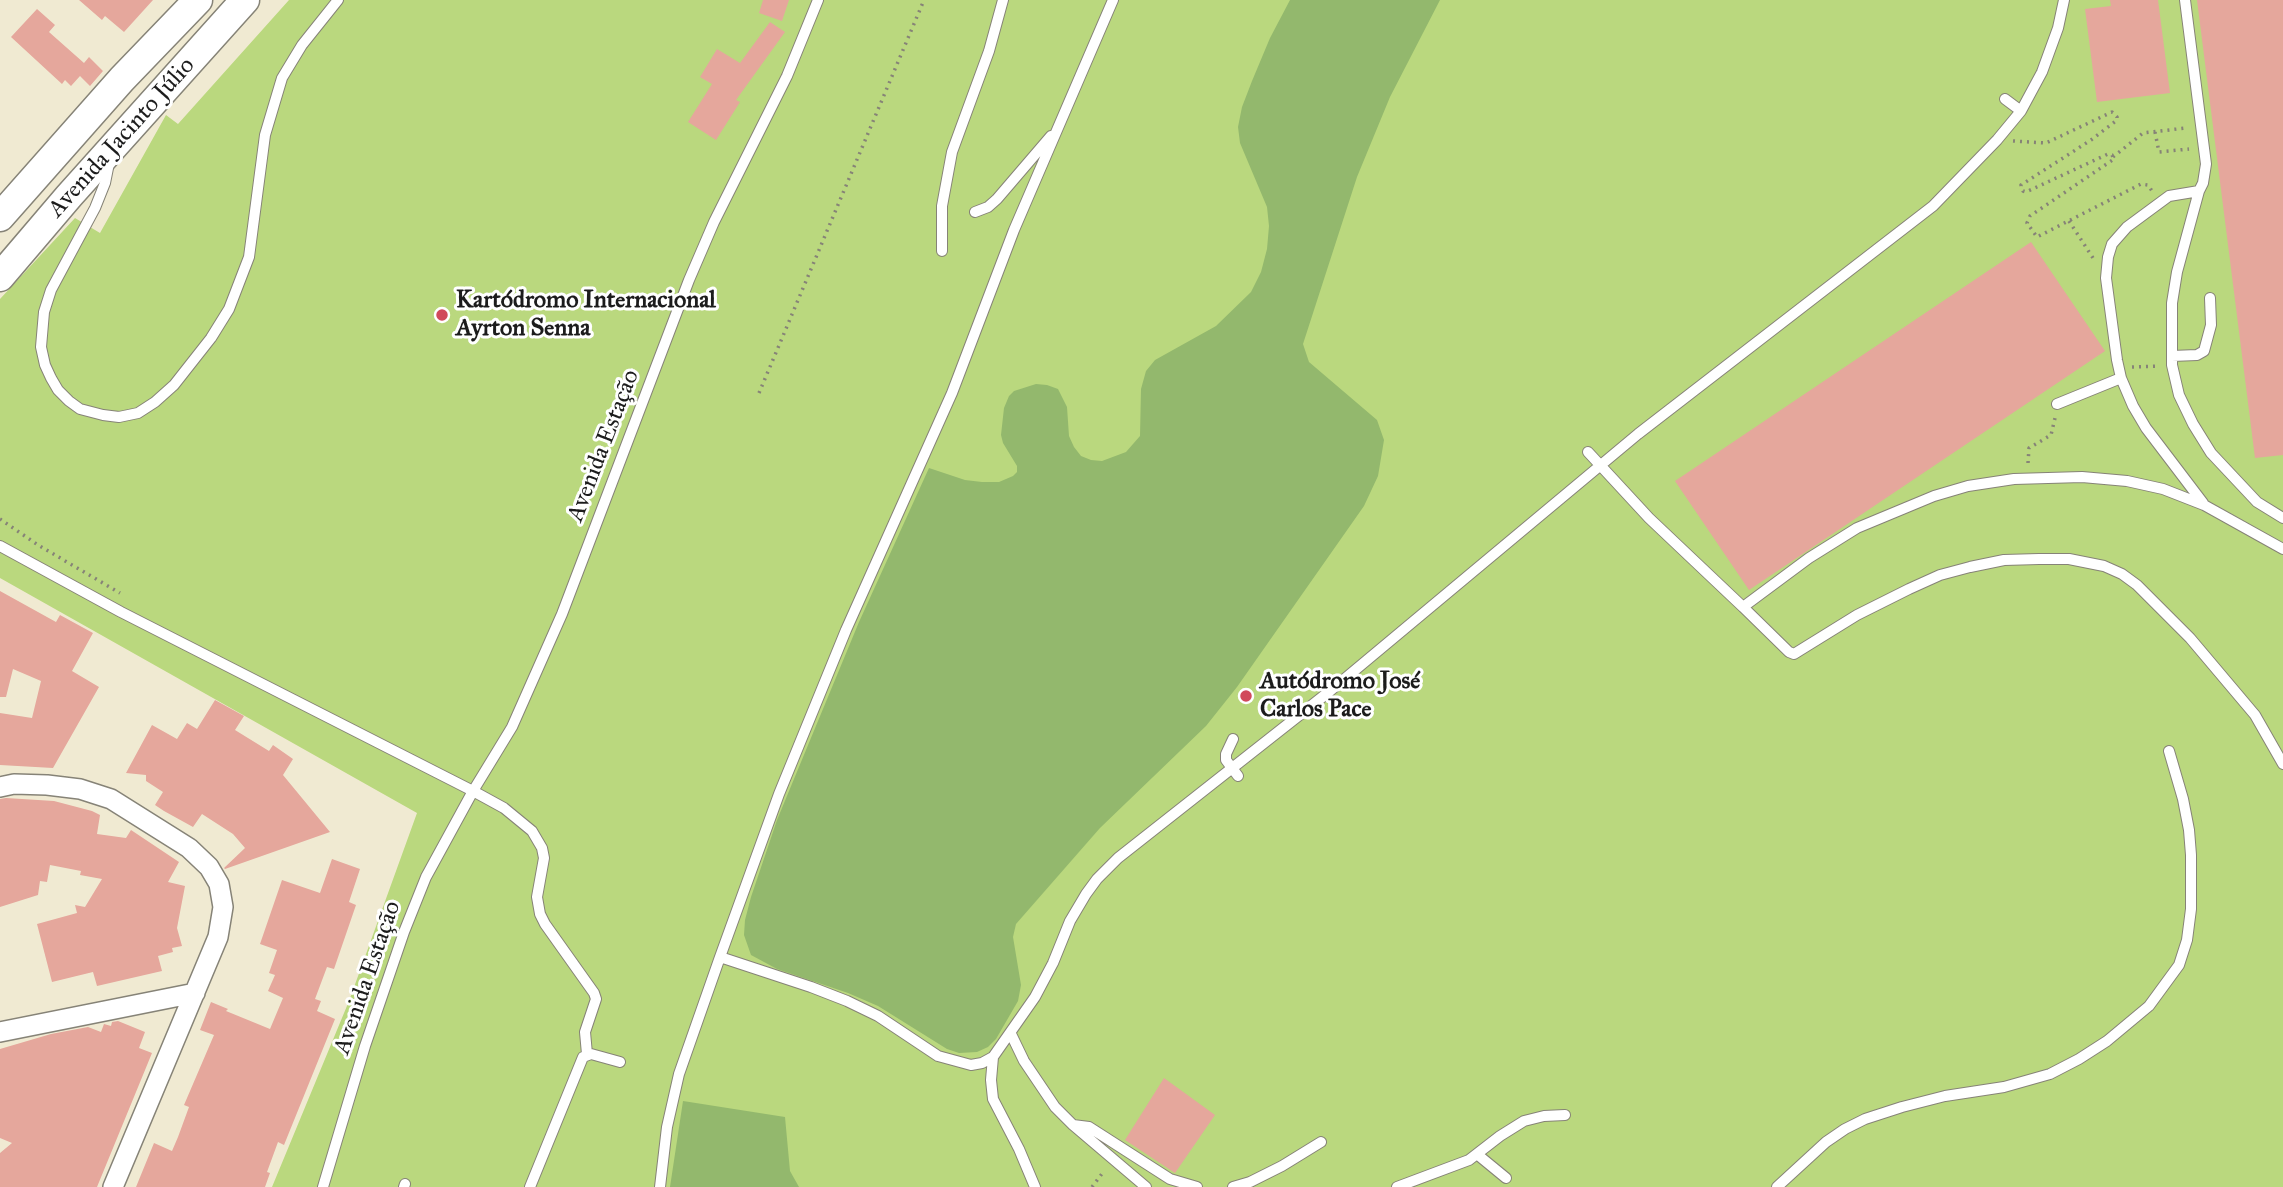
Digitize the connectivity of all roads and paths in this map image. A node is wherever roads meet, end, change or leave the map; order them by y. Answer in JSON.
{"nodes":[{"id":1,"x":198,"y":0,"type":"edge"},
{"id":2,"x":244,"y":0,"type":"edge"},
{"id":3,"x":338,"y":0,"type":"edge"},
{"id":4,"x":818,"y":0,"type":"edge"},
{"id":5,"x":924,"y":0,"type":"edge"},
{"id":6,"x":1003,"y":0,"type":"edge"},
{"id":7,"x":1113,"y":0,"type":"edge"},
{"id":8,"x":2064,"y":0,"type":"edge"},
{"id":9,"x":2185,"y":0,"type":"edge"},
{"id":10,"x":2005,"y":99,"type":"dead end"},
{"id":11,"x":2021,"y":111,"type":"junction"},
{"id":12,"x":2189,"y":128,"type":"dead end"},
{"id":13,"x":1056,"y":130,"type":"junction"},
{"id":14,"x":2155,"y":132,"type":"junction"},
{"id":15,"x":1997,"y":140,"type":"junction"},
{"id":16,"x":2205,"y":147,"type":"junction"},
{"id":17,"x":109,"y":152,"type":"junction"},
{"id":18,"x":2113,"y":157,"type":"junction"},
{"id":19,"x":2148,"y":185,"type":"dead end"},
{"id":20,"x":2199,"y":191,"type":"junction"},
{"id":21,"x":975,"y":212,"type":"dead end"},
{"id":22,"x":2,"y":214,"type":"edge"},
{"id":23,"x":2068,"y":221,"type":"junction"},
{"id":24,"x":33,"y":239,"type":"junction"},
{"id":25,"x":942,"y":251,"type":"dead end"},
{"id":26,"x":0,"y":277,"type":"edge"},
{"id":27,"x":2106,"y":278,"type":"junction"},
{"id":28,"x":2210,"y":298,"type":"dead end"},
{"id":29,"x":2172,"y":361,"type":"junction"},
{"id":30,"x":2120,"y":373,"type":"junction"},
{"id":31,"x":759,"y":393,"type":"dead end"},
{"id":32,"x":2057,"y":404,"type":"joint"},
{"id":33,"x":1588,"y":452,"type":"dead end"},
{"id":34,"x":1601,"y":465,"type":"junction"},
{"id":35,"x":2028,"y":469,"type":"dead end"},
{"id":36,"x":2204,"y":505,"type":"junction"},
{"id":37,"x":2283,"y":518,"type":"edge"},
{"id":38,"x":0,"y":519,"type":"edge"},
{"id":39,"x":0,"y":546,"type":"edge"},
{"id":40,"x":2283,"y":550,"type":"edge"},
{"id":41,"x":1743,"y":607,"type":"junction"},
{"id":42,"x":121,"y":612,"type":"junction"},
{"id":43,"x":1233,"y":739,"type":"dead end"},
{"id":44,"x":2169,"y":751,"type":"dead end"},
{"id":45,"x":2283,"y":764,"type":"edge"},
{"id":46,"x":1235,"y":772,"type":"junction"},
{"id":47,"x":0,"y":787,"type":"edge"},
{"id":48,"x":473,"y":791,"type":"junction"},
{"id":49,"x":720,"y":957,"type":"junction"},
{"id":50,"x":195,"y":993,"type":"junction"},
{"id":51,"x":0,"y":1032,"type":"edge"},
{"id":52,"x":1011,"y":1034,"type":"junction"},
{"id":53,"x":587,"y":1054,"type":"junction"},
{"id":54,"x":993,"y":1057,"type":"junction"},
{"id":55,"x":620,"y":1062,"type":"dead end"},
{"id":56,"x":1565,"y":1115,"type":"dead end"},
{"id":57,"x":1073,"y":1125,"type":"junction"},
{"id":58,"x":1321,"y":1142,"type":"dead end"},
{"id":59,"x":1478,"y":1154,"type":"junction"},
{"id":60,"x":1507,"y":1178,"type":"dead end"},
{"id":61,"x":113,"y":1187,"type":"edge"},
{"id":62,"x":323,"y":1187,"type":"edge"},
{"id":63,"x":530,"y":1187,"type":"edge"},
{"id":64,"x":660,"y":1187,"type":"edge"},
{"id":65,"x":1035,"y":1187,"type":"edge"},
{"id":66,"x":1146,"y":1187,"type":"edge"},
{"id":67,"x":1197,"y":1187,"type":"edge"},
{"id":68,"x":1233,"y":1187,"type":"edge"},
{"id":69,"x":1397,"y":1187,"type":"edge"},
{"id":70,"x":1777,"y":1187,"type":"edge"}],
"edges":[{"from":1,"to":22,"type":"street","name":"Avenida Jacinto Júlio"},
{"from":2,"to":17,"type":"street","name":"Avenida Jacinto Júlio"},
{"from":3,"to":17,"type":"lane"},
{"from":4,"to":48,"type":"lane","name":"Avenida Estação"},
{"from":5,"to":31,"type":"path"},
{"from":6,"to":25,"type":"lane"},
{"from":7,"to":13,"type":"lane"},
{"from":8,"to":11,"type":"lane"},
{"from":9,"to":16,"type":"lane"},
{"from":10,"to":11,"type":"lane"},
{"from":11,"to":15,"type":"lane"},
{"from":12,"to":14,"type":"path"},
{"from":13,"to":21,"type":"lane"},
{"from":13,"to":49,"type":"lane"},
{"from":14,"to":16,"type":"path"},
{"from":14,"to":18,"type":"path"},
{"from":15,"to":18,"type":"path"},
{"from":15,"to":34,"type":"lane"},
{"from":16,"to":20,"type":"lane"},
{"from":17,"to":24,"type":"street","name":"Avenida Jacinto Júlio"},
{"from":18,"to":23,"type":"path"},
{"from":19,"to":23,"type":"path"},
{"from":20,"to":27,"type":"lane"},
{"from":20,"to":29,"type":"lane"},
{"from":22,"to":24,"type":"street"},
{"from":23,"to":27,"type":"path"},
{"from":24,"to":26,"type":"street","name":"Avenida Jacinto Júlio"},
{"from":27,"to":30,"type":"lane"},
{"from":28,"to":29,"type":"lane"},
{"from":29,"to":30,"type":"path"},
{"from":29,"to":37,"type":"lane"},
{"from":30,"to":32,"type":"lane"},
{"from":30,"to":36,"type":"lane"},
{"from":32,"to":35,"type":"path"},
{"from":33,"to":34,"type":"lane"},
{"from":34,"to":41,"type":"lane"},
{"from":34,"to":46,"type":"lane"},
{"from":36,"to":40,"type":"lane"},
{"from":36,"to":41,"type":"lane"},
{"from":38,"to":42,"type":"path"},
{"from":39,"to":42,"type":"lane"},
{"from":41,"to":45,"type":"lane"},
{"from":42,"to":48,"type":"lane"},
{"from":43,"to":46,"type":"lane"},
{"from":44,"to":70,"type":"lane"},
{"from":46,"to":52,"type":"lane"},
{"from":47,"to":50,"type":"street"},
{"from":48,"to":53,"type":"lane"},
{"from":48,"to":62,"type":"lane","name":"Avenida Estação"},
{"from":49,"to":54,"type":"lane"},
{"from":49,"to":64,"type":"lane"},
{"from":50,"to":51,"type":"street"},
{"from":50,"to":61,"type":"street"},
{"from":52,"to":54,"type":"lane"},
{"from":52,"to":57,"type":"lane"},
{"from":53,"to":55,"type":"lane"},
{"from":53,"to":63,"type":"lane"},
{"from":54,"to":65,"type":"lane"},
{"from":56,"to":59,"type":"lane"},
{"from":57,"to":66,"type":"lane"},
{"from":57,"to":67,"type":"lane"},
{"from":58,"to":68,"type":"lane"},
{"from":59,"to":60,"type":"lane"},
{"from":59,"to":69,"type":"lane"}]}
